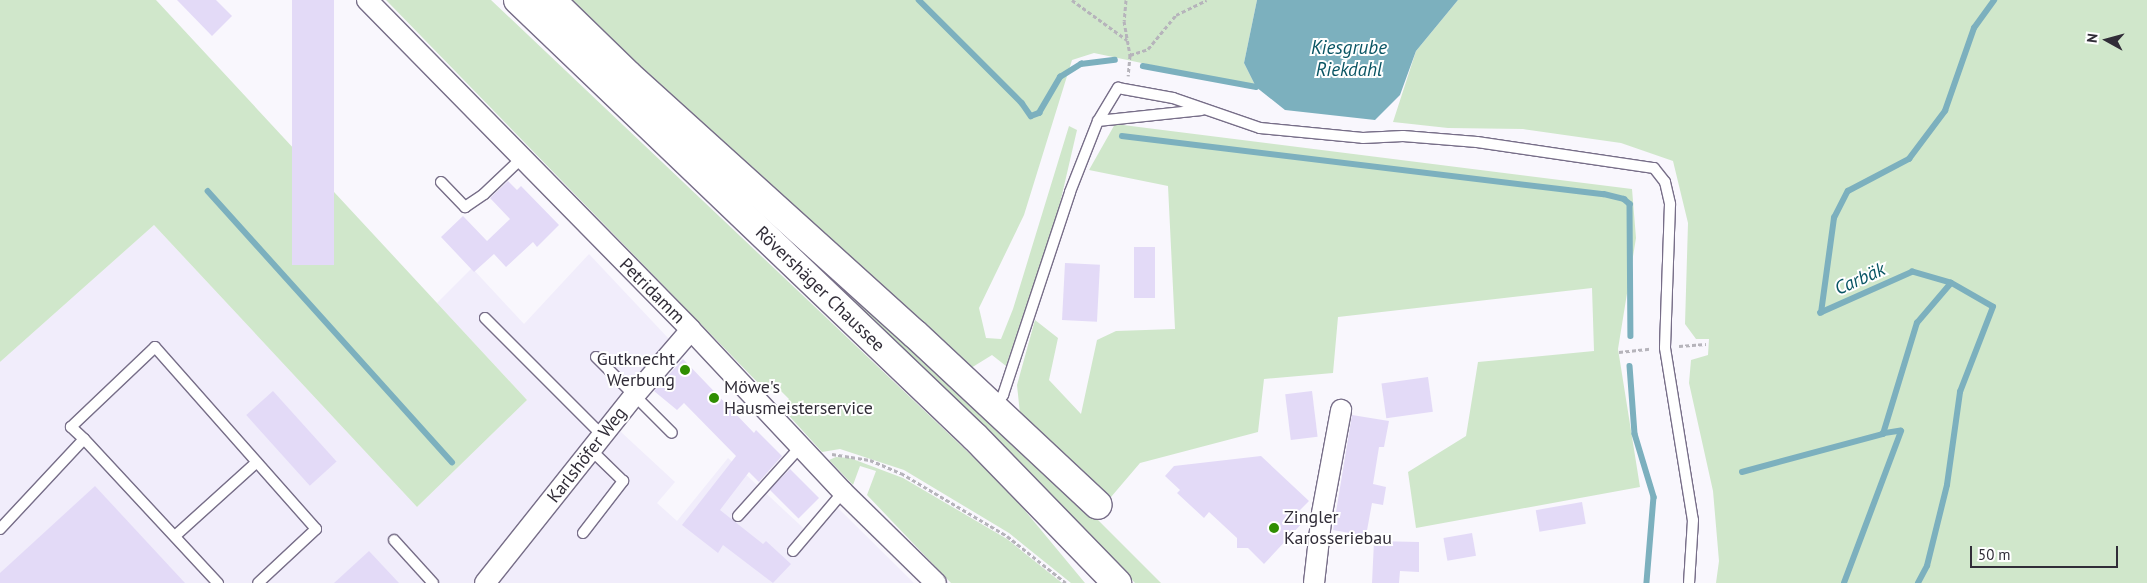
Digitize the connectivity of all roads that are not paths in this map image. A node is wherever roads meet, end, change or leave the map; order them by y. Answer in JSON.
{"nodes":[{"id":1,"x":367,"y":0,"type":"edge"},
{"id":2,"x":518,"y":0,"type":"edge"},
{"id":3,"x":551,"y":0,"type":"edge"},
{"id":4,"x":1206,"y":110,"type":"junction"},
{"id":5,"x":1098,"y":121,"type":"junction"},
{"id":6,"x":522,"y":158,"type":"junction"},
{"id":7,"x":441,"y":182,"type":"dead end"},
{"id":8,"x":485,"y":318,"type":"dead end"},
{"id":9,"x":691,"y":330,"type":"junction"},
{"id":10,"x":596,"y":358,"type":"dead end"},
{"id":11,"x":634,"y":396,"type":"junction"},
{"id":12,"x":995,"y":407,"type":"junction"},
{"id":13,"x":1341,"y":410,"type":"dead end"},
{"id":14,"x":672,"y":433,"type":"dead end"},
{"id":15,"x":84,"y":440,"type":"junction"},
{"id":16,"x":596,"y":442,"type":"junction"},
{"id":17,"x":801,"y":446,"type":"junction"},
{"id":18,"x":257,"y":462,"type":"junction"},
{"id":19,"x":843,"y":492,"type":"junction"},
{"id":20,"x":1098,"y":504,"type":"dead end"},
{"id":21,"x":738,"y":516,"type":"dead end"},
{"id":22,"x":0,"y":529,"type":"edge"},
{"id":23,"x":583,"y":533,"type":"dead end"},
{"id":24,"x":175,"y":536,"type":"junction"},
{"id":25,"x":394,"y":540,"type":"dead end"},
{"id":26,"x":792,"y":551,"type":"dead end"},
{"id":27,"x":218,"y":583,"type":"edge"},
{"id":28,"x":258,"y":583,"type":"edge"},
{"id":29,"x":433,"y":583,"type":"edge"},
{"id":30,"x":485,"y":583,"type":"edge"},
{"id":31,"x":936,"y":583,"type":"edge"},
{"id":32,"x":1117,"y":583,"type":"edge"},
{"id":33,"x":1314,"y":583,"type":"edge"},
{"id":34,"x":1688,"y":583,"type":"edge"}],
"edges":[{"from":1,"to":6,"type":"street","name":"Petridamm"},
{"from":2,"to":32,"type":"main road","name":"Rövershäger Chaussee"},
{"from":3,"to":12,"type":"main road","name":"Rövershäger Chaussee"},
{"from":4,"to":5,"type":"lane"},
{"from":4,"to":5,"type":"lane"},
{"from":4,"to":34,"type":"lane"},
{"from":5,"to":12,"type":"lane"},
{"from":6,"to":7,"type":"lane"},
{"from":6,"to":9,"type":"street","name":"Petridamm"},
{"from":8,"to":16,"type":"lane"},
{"from":9,"to":11,"type":"street","name":"Karlshöfer Weg"},
{"from":9,"to":17,"type":"street","name":"Petridamm"},
{"from":10,"to":11,"type":"lane"},
{"from":11,"to":14,"type":"lane"},
{"from":11,"to":16,"type":"street","name":"Karlshöfer Weg"},
{"from":12,"to":20,"type":"main road","name":"Rövershäger Chaussee"},
{"from":13,"to":33,"type":"street"},
{"from":15,"to":18,"type":"lane"},
{"from":15,"to":22,"type":"lane"},
{"from":15,"to":24,"type":"lane"},
{"from":16,"to":23,"type":"lane"},
{"from":16,"to":30,"type":"street","name":"Karlshöfer Weg"},
{"from":17,"to":19,"type":"street","name":"Petridamm"},
{"from":17,"to":21,"type":"lane"},
{"from":18,"to":24,"type":"lane"},
{"from":18,"to":28,"type":"lane"},
{"from":19,"to":26,"type":"lane"},
{"from":19,"to":31,"type":"street","name":"Petridamm"},
{"from":24,"to":27,"type":"lane"},
{"from":25,"to":29,"type":"lane"}]}
